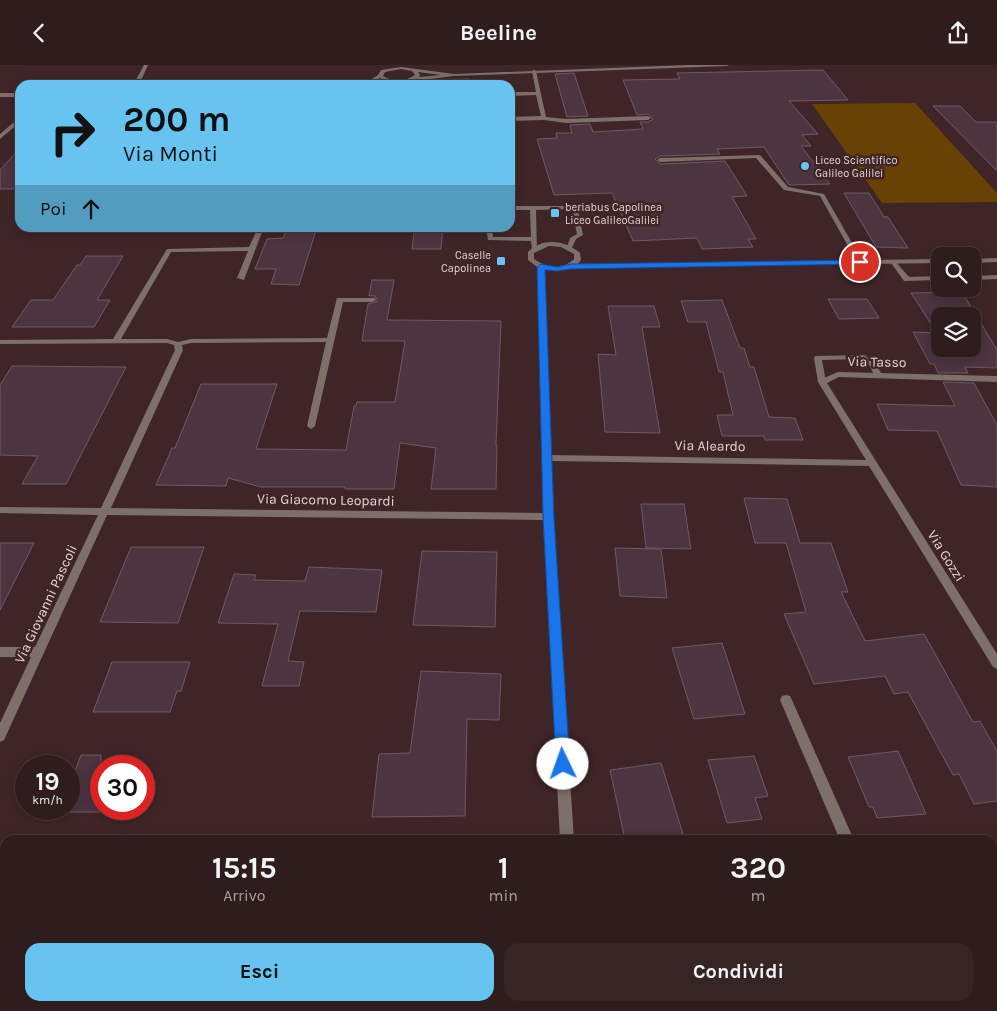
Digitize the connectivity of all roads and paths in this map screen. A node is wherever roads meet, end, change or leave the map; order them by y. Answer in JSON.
{"nodes":[{"id":1,"x":146,"y":65,"type":"edge"},
{"id":2,"x":726,"y":65,"type":"edge"},
{"id":3,"x":399,"y":66,"type":"edge"},
{"id":4,"x":414,"y":70,"type":"junction"},
{"id":5,"x":381,"y":71,"type":"edge"},
{"id":6,"x":534,"y":71,"type":"junction"},
{"id":7,"x":454,"y":75,"type":"junction"},
{"id":8,"x":138,"y":80,"type":"edge"},
{"id":9,"x":371,"y":80,"type":"edge"},
{"id":10,"x":390,"y":80,"type":"edge"},
{"id":11,"x":409,"y":80,"type":"joint"},
{"id":12,"x":539,"y":93,"type":"junction"},
{"id":13,"x":515,"y":94,"type":"edge"},
{"id":14,"x":0,"y":95,"type":"edge"},
{"id":15,"x":15,"y":95,"type":"edge"},
{"id":16,"x":544,"y":118,"type":"junction"},
{"id":17,"x":648,"y":118,"type":"dead end"},
{"id":18,"x":515,"y":119,"type":"edge"},
{"id":19,"x":15,"y":124,"type":"edge"},
{"id":20,"x":0,"y":137,"type":"edge"},
{"id":21,"x":660,"y":160,"type":"dead end"},
{"id":22,"x":515,"y":208,"type":"edge"},
{"id":23,"x":533,"y":208,"type":"junction"},
{"id":24,"x":259,"y":232,"type":"dead end"},
{"id":25,"x":489,"y":232,"type":"edge"},
{"id":26,"x":534,"y":239,"type":"junction"},
{"id":27,"x":570,"y":247,"type":"junction"},
{"id":28,"x":252,"y":249,"type":"junction"},
{"id":29,"x":535,"y":249,"type":"junction"},
{"id":30,"x":577,"y":253,"type":"junction"},
{"id":31,"x":997,"y":260,"type":"edge"},
{"id":32,"x":931,"y":261,"type":"edge"},
{"id":33,"x":981,"y":261,"type":"edge"},
{"id":34,"x":860,"y":262,"type":"junction"},
{"id":35,"x":894,"y":262,"type":"junction"},
{"id":36,"x":571,"y":266,"type":"junction"},
{"id":37,"x":602,"y":266,"type":"junction"},
{"id":38,"x":541,"y":267,"type":"junction"},
{"id":39,"x":997,"y":277,"type":"edge"},
{"id":40,"x":241,"y":278,"type":"dead end"},
{"id":41,"x":931,"y":278,"type":"edge"},
{"id":42,"x":981,"y":278,"type":"edge"},
{"id":43,"x":372,"y":300,"type":"dead end"},
{"id":44,"x":330,"y":340,"type":"junction"},
{"id":45,"x":116,"y":341,"type":"junction"},
{"id":46,"x":0,"y":342,"type":"edge"},
{"id":47,"x":178,"y":344,"type":"junction"},
{"id":48,"x":878,"y":375,"type":"junction"},
{"id":49,"x":997,"y":379,"type":"edge"},
{"id":50,"x":822,"y":382,"type":"junction"},
{"id":51,"x":310,"y":426,"type":"dead end"},
{"id":52,"x":548,"y":458,"type":"junction"},
{"id":53,"x":872,"y":463,"type":"junction"},
{"id":54,"x":0,"y":510,"type":"edge"},
{"id":55,"x":104,"y":511,"type":"junction"},
{"id":56,"x":548,"y":517,"type":"junction"},
{"id":57,"x":0,"y":652,"type":"edge"},
{"id":58,"x":39,"y":652,"type":"junction"},
{"id":59,"x":997,"y":664,"type":"edge"},
{"id":60,"x":786,"y":700,"type":"dead end"},
{"id":61,"x":0,"y":737,"type":"edge"},
{"id":62,"x":567,"y":835,"type":"edge"},
{"id":63,"x":844,"y":835,"type":"edge"}],
"edges":[{"from":1,"to":8,"type":"street"},
{"from":2,"to":6,"type":"street"},
{"from":3,"to":4,"type":"street"},
{"from":3,"to":5,"type":"street"},
{"from":4,"to":7,"type":"street"},
{"from":4,"to":11,"type":"street"},
{"from":5,"to":9,"type":"street"},
{"from":5,"to":10,"type":"street"},
{"from":6,"to":7,"type":"street"},
{"from":6,"to":12,"type":"street"},
{"from":7,"to":11,"type":"street"},
{"from":12,"to":13,"type":"street"},
{"from":12,"to":16,"type":"street"},
{"from":14,"to":15,"type":"street"},
{"from":16,"to":17,"type":"street"},
{"from":16,"to":18,"type":"street"},
{"from":19,"to":20,"type":"street"},
{"from":21,"to":34,"type":"street"},
{"from":22,"to":23,"type":"street"},
{"from":23,"to":26,"type":"street"},
{"from":23,"to":27,"type":"street"},
{"from":24,"to":28,"type":"street"},
{"from":25,"to":26,"type":"street"},
{"from":26,"to":29,"type":"street"},
{"from":27,"to":29,"type":"street"},
{"from":27,"to":30,"type":"street"},
{"from":28,"to":40,"type":"street"},
{"from":28,"to":45,"type":"street"},
{"from":29,"to":38,"type":"street"},
{"from":30,"to":36,"type":"street"},
{"from":30,"to":37,"type":"street"},
{"from":31,"to":33,"type":"street"},
{"from":32,"to":35,"type":"street"},
{"from":34,"to":35,"type":"street"},
{"from":34,"to":37,"type":"street"},
{"from":35,"to":41,"type":"street"},
{"from":36,"to":37,"type":"street"},
{"from":36,"to":38,"type":"street"},
{"from":38,"to":52,"type":"street"},
{"from":39,"to":42,"type":"street"},
{"from":43,"to":44,"type":"street"},
{"from":44,"to":47,"type":"street"},
{"from":44,"to":51,"type":"street"},
{"from":45,"to":46,"type":"street"},
{"from":45,"to":47,"type":"street"},
{"from":47,"to":55,"type":"street","name":"Via Giovanni Pascoli"},
{"from":48,"to":49,"type":"street","name":"Via Tasso"},
{"from":48,"to":50,"type":"street","name":"Via Tasso"},
{"from":48,"to":50,"type":"street"},
{"from":50,"to":53,"type":"street"},
{"from":52,"to":53,"type":"street","name":"Via Aleardo"},
{"from":52,"to":56,"type":"street"},
{"from":53,"to":59,"type":"street","name":"Via Gozzi"},
{"from":54,"to":55,"type":"street"},
{"from":55,"to":56,"type":"street","name":"Via Giacomo Leopardi"},
{"from":55,"to":58,"type":"street","name":"Via Giovanni Pascoli"},
{"from":56,"to":62,"type":"street"},
{"from":57,"to":58,"type":"street"},
{"from":58,"to":61,"type":"street","name":"Via Giovanni Pascoli"},
{"from":60,"to":63,"type":"street"}]}
